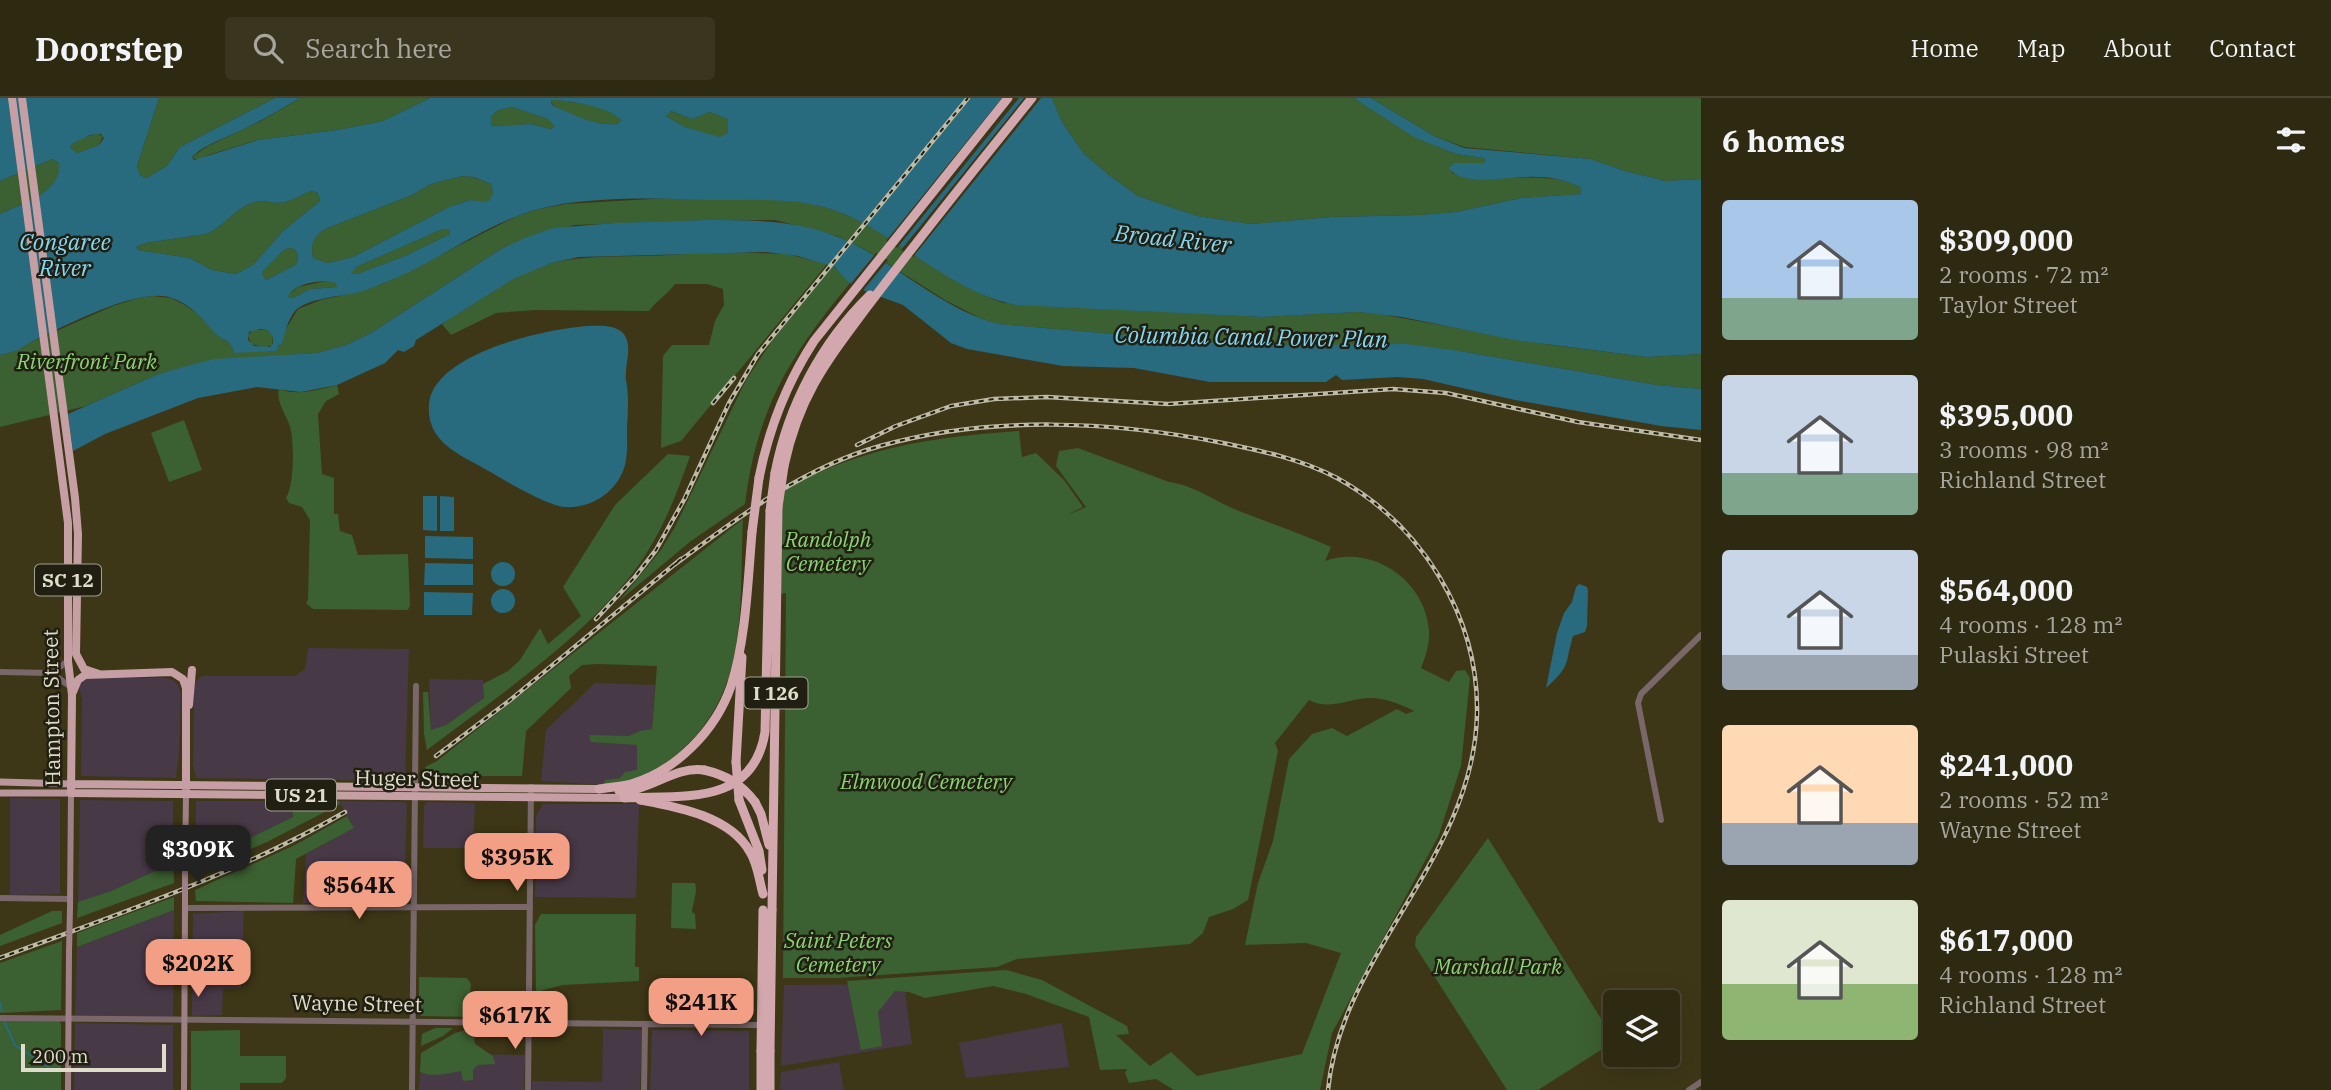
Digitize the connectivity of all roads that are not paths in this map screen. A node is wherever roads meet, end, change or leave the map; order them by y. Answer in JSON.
{"nodes":[{"id":1,"x":12,"y":98,"type":"edge"},
{"id":2,"x":22,"y":98,"type":"edge"},
{"id":3,"x":1008,"y":98,"type":"edge"},
{"id":4,"x":1032,"y":98,"type":"edge"},
{"id":5,"x":42,"y":284,"type":"junction"},
{"id":6,"x":865,"y":304,"type":"junction"},
{"id":7,"x":70,"y":498,"type":"junction"},
{"id":8,"x":774,"y":509,"type":"junction"},
{"id":9,"x":745,"y":607,"type":"junction"},
{"id":10,"x":1701,"y":635,"type":"edge"},
{"id":11,"x":68,"y":661,"type":"junction"},
{"id":12,"x":192,"y":670,"type":"dead end"},
{"id":13,"x":0,"y":672,"type":"edge"},
{"id":14,"x":51,"y":673,"type":"junction"},
{"id":15,"x":100,"y":674,"type":"junction"},
{"id":16,"x":416,"y":686,"type":"dead end"},
{"id":17,"x":71,"y":691,"type":"junction"},
{"id":18,"x":186,"y":715,"type":"junction"},
{"id":19,"x":0,"y":782,"type":"edge"},
{"id":20,"x":186,"y":784,"type":"junction"},
{"id":21,"x":531,"y":787,"type":"junction"},
{"id":22,"x":71,"y":788,"type":"junction"},
{"id":23,"x":599,"y":789,"type":"junction"},
{"id":24,"x":417,"y":792,"type":"junction"},
{"id":25,"x":0,"y":793,"type":"edge"},
{"id":26,"x":186,"y":796,"type":"junction"},
{"id":27,"x":531,"y":797,"type":"junction"},
{"id":28,"x":624,"y":797,"type":"junction"},
{"id":29,"x":1661,"y":820,"type":"dead end"},
{"id":30,"x":772,"y":878,"type":"junction"},
{"id":31,"x":763,"y":894,"type":"junction"},
{"id":32,"x":0,"y":898,"type":"edge"},
{"id":33,"x":70,"y":899,"type":"junction"},
{"id":34,"x":530,"y":906,"type":"junction"},
{"id":35,"x":185,"y":908,"type":"junction"},
{"id":36,"x":414,"y":908,"type":"junction"},
{"id":37,"x":768,"y":910,"type":"junction"},
{"id":38,"x":0,"y":1017,"type":"edge"},
{"id":39,"x":68,"y":1019,"type":"junction"},
{"id":40,"x":184,"y":1020,"type":"junction"},
{"id":41,"x":413,"y":1022,"type":"junction"},
{"id":42,"x":529,"y":1024,"type":"junction"},
{"id":43,"x":645,"y":1025,"type":"junction"},
{"id":44,"x":757,"y":1025,"type":"dead end"},
{"id":45,"x":766,"y":1051,"type":"junction"},
{"id":46,"x":1701,"y":1083,"type":"edge"},
{"id":47,"x":68,"y":1090,"type":"edge"},
{"id":48,"x":184,"y":1090,"type":"edge"},
{"id":49,"x":412,"y":1090,"type":"edge"},
{"id":50,"x":528,"y":1090,"type":"edge"},
{"id":51,"x":644,"y":1090,"type":"edge"},
{"id":52,"x":761,"y":1090,"type":"edge"},
{"id":53,"x":770,"y":1090,"type":"edge"},
{"id":54,"x":1689,"y":1090,"type":"edge"}],
"edges":[{"from":1,"to":5,"type":"highway","number":"SC 12"},
{"from":2,"to":5,"type":"highway","number":"SC 12"},
{"from":3,"to":9,"type":"highway","number":"I 126","bridge":true},
{"from":4,"to":6,"type":"highway"},
{"from":5,"to":7,"type":"highway","name":"Hampton Street","number":"SC 12"},
{"from":6,"to":8,"type":"highway","number":"I 126","bridge":true},
{"from":6,"to":8,"type":"highway","bridge":true},
{"from":7,"to":11,"type":"highway","name":"Hampton Street","number":"SC 12"},
{"from":7,"to":15,"type":"highway","name":"Hampton Street","number":"SC 12"},
{"from":8,"to":28,"type":"highway"},
{"from":8,"to":30,"type":"highway","number":"I 126"},
{"from":9,"to":23,"type":"highway"},
{"from":9,"to":31,"type":"highway","number":"I 126","bridge":true},
{"from":10,"to":29,"type":"street"},
{"from":11,"to":14,"type":"street"},
{"from":11,"to":17,"type":"highway","name":"Hampton Street","number":"SC 12"},
{"from":12,"to":18,"type":"highway"},
{"from":13,"to":14,"type":"street"},
{"from":14,"to":17,"type":"street"},
{"from":15,"to":17,"type":"highway"},
{"from":15,"to":18,"type":"highway"},
{"from":16,"to":24,"type":"street"},
{"from":17,"to":22,"type":"highway","name":"Hampton Street","number":"SC 12"},
{"from":18,"to":20,"type":"highway"},
{"from":19,"to":22,"type":"main road","name":"Huger Street","number":"US 21"},
{"from":20,"to":22,"type":"highway","name":"Huger Street","number":"US 21"},
{"from":20,"to":24,"type":"highway","name":"Huger Street","number":"US 21"},
{"from":20,"to":26,"type":"highway"},
{"from":21,"to":23,"type":"highway","name":"Huger Street","number":"US 21"},
{"from":21,"to":24,"type":"highway","name":"Huger Street","number":"US 21"},
{"from":21,"to":27,"type":"street"},
{"from":22,"to":25,"type":"main road","name":"Huger Street","number":"US 21"},
{"from":22,"to":26,"type":"highway","name":"Huger Street","number":"US 21"},
{"from":22,"to":33,"type":"main road","name":"Hampton Street","number":"SC 12"},
{"from":23,"to":30,"type":"highway","number":"US 21","bridge":true},
{"from":24,"to":26,"type":"highway","name":"Huger Street","number":"US 21"},
{"from":24,"to":27,"type":"highway","name":"Huger Street","number":"US 21"},
{"from":24,"to":36,"type":"street"},
{"from":26,"to":35,"type":"main road","bridge":true},
{"from":27,"to":28,"type":"highway","name":"Huger Street","number":"US 21"},
{"from":27,"to":34,"type":"street"},
{"from":28,"to":31,"type":"highway","number":"US 21"},
{"from":30,"to":37,"type":"highway","number":"I 126"},
{"from":31,"to":37,"type":"highway","number":"I 126"},
{"from":32,"to":33,"type":"street"},
{"from":33,"to":39,"type":"main road","name":"Hampton Street","number":"SC 12","bridge":true},
{"from":34,"to":36,"type":"street"},
{"from":34,"to":42,"type":"street"},
{"from":35,"to":36,"type":"street"},
{"from":35,"to":40,"type":"main road"},
{"from":36,"to":41,"type":"street"},
{"from":37,"to":45,"type":"highway","number":"I 126","bridge":true},
{"from":38,"to":39,"type":"street","name":"Wayne Street"},
{"from":39,"to":40,"type":"street","name":"Wayne Street"},
{"from":39,"to":47,"type":"main road","name":"Hampton Street","number":"SC 12"},
{"from":40,"to":41,"type":"street","name":"Wayne Street"},
{"from":40,"to":48,"type":"main road"},
{"from":41,"to":42,"type":"street","name":"Wayne Street"},
{"from":41,"to":49,"type":"street"},
{"from":42,"to":43,"type":"street","name":"Wayne Street"},
{"from":42,"to":50,"type":"street"},
{"from":43,"to":44,"type":"street","name":"Wayne Street"},
{"from":43,"to":51,"type":"street"},
{"from":45,"to":52,"type":"highway","number":"I 126"},
{"from":45,"to":53,"type":"highway","number":"I 126"},
{"from":46,"to":54,"type":"street"}]}
